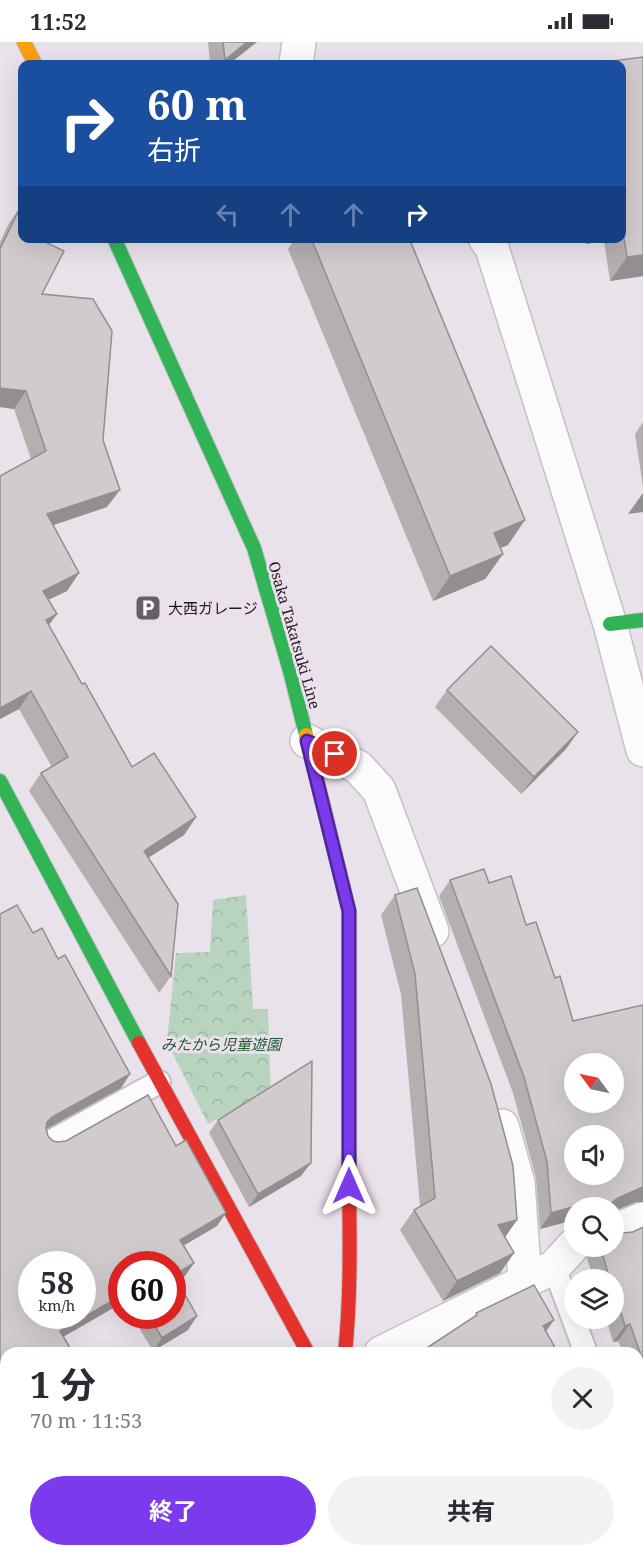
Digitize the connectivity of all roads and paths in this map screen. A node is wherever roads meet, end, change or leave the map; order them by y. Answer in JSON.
{"nodes":[{"id":1,"x":24,"y":42,"type":"edge"},
{"id":2,"x":299,"y":42,"type":"edge"},
{"id":3,"x":33,"y":60,"type":"edge"},
{"id":4,"x":297,"y":60,"type":"edge"},
{"id":5,"x":116,"y":243,"type":"edge"},
{"id":6,"x":488,"y":243,"type":"edge"},
{"id":7,"x":643,"y":620,"type":"edge"},
{"id":8,"x":610,"y":624,"type":"junction"},
{"id":9,"x":307,"y":741,"type":"junction"},
{"id":10,"x":643,"y":750,"type":"edge"},
{"id":11,"x":0,"y":781,"type":"edge"},
{"id":12,"x":441,"y":955,"type":"edge"},
{"id":13,"x":159,"y":1082,"type":"junction"},
{"id":14,"x":495,"y":1098,"type":"edge"},
{"id":15,"x":50,"y":1142,"type":"edge"},
{"id":16,"x":643,"y":1220,"type":"edge"},
{"id":17,"x":624,"y":1227,"type":"edge"},
{"id":18,"x":564,"y":1256,"type":"edge"},
{"id":19,"x":564,"y":1257,"type":"edge"},
{"id":20,"x":525,"y":1281,"type":"junction"},
{"id":21,"x":305,"y":1347,"type":"edge"},
{"id":22,"x":346,"y":1347,"type":"edge"},
{"id":23,"x":393,"y":1347,"type":"edge"},
{"id":24,"x":585,"y":1347,"type":"edge"}],
"edges":[{"from":1,"to":3,"type":"main road"},
{"from":2,"to":4,"type":"street"},
{"from":5,"to":9,"type":"main road","name":"Osaka Takatsuki Line"},
{"from":6,"to":8,"type":"street"},
{"from":7,"to":8,"type":"main road"},
{"from":8,"to":10,"type":"street"},
{"from":9,"to":12,"type":"street"},
{"from":9,"to":22,"type":"main road","name":"Osaka Takatsuki Line"},
{"from":11,"to":13,"type":"main road"},
{"from":13,"to":15,"type":"lane"},
{"from":13,"to":21,"type":"main road"},
{"from":14,"to":20,"type":"street"},
{"from":16,"to":17,"type":"street"},
{"from":18,"to":20,"type":"street"},
{"from":19,"to":24,"type":"lane"},
{"from":20,"to":23,"type":"street"}]}
